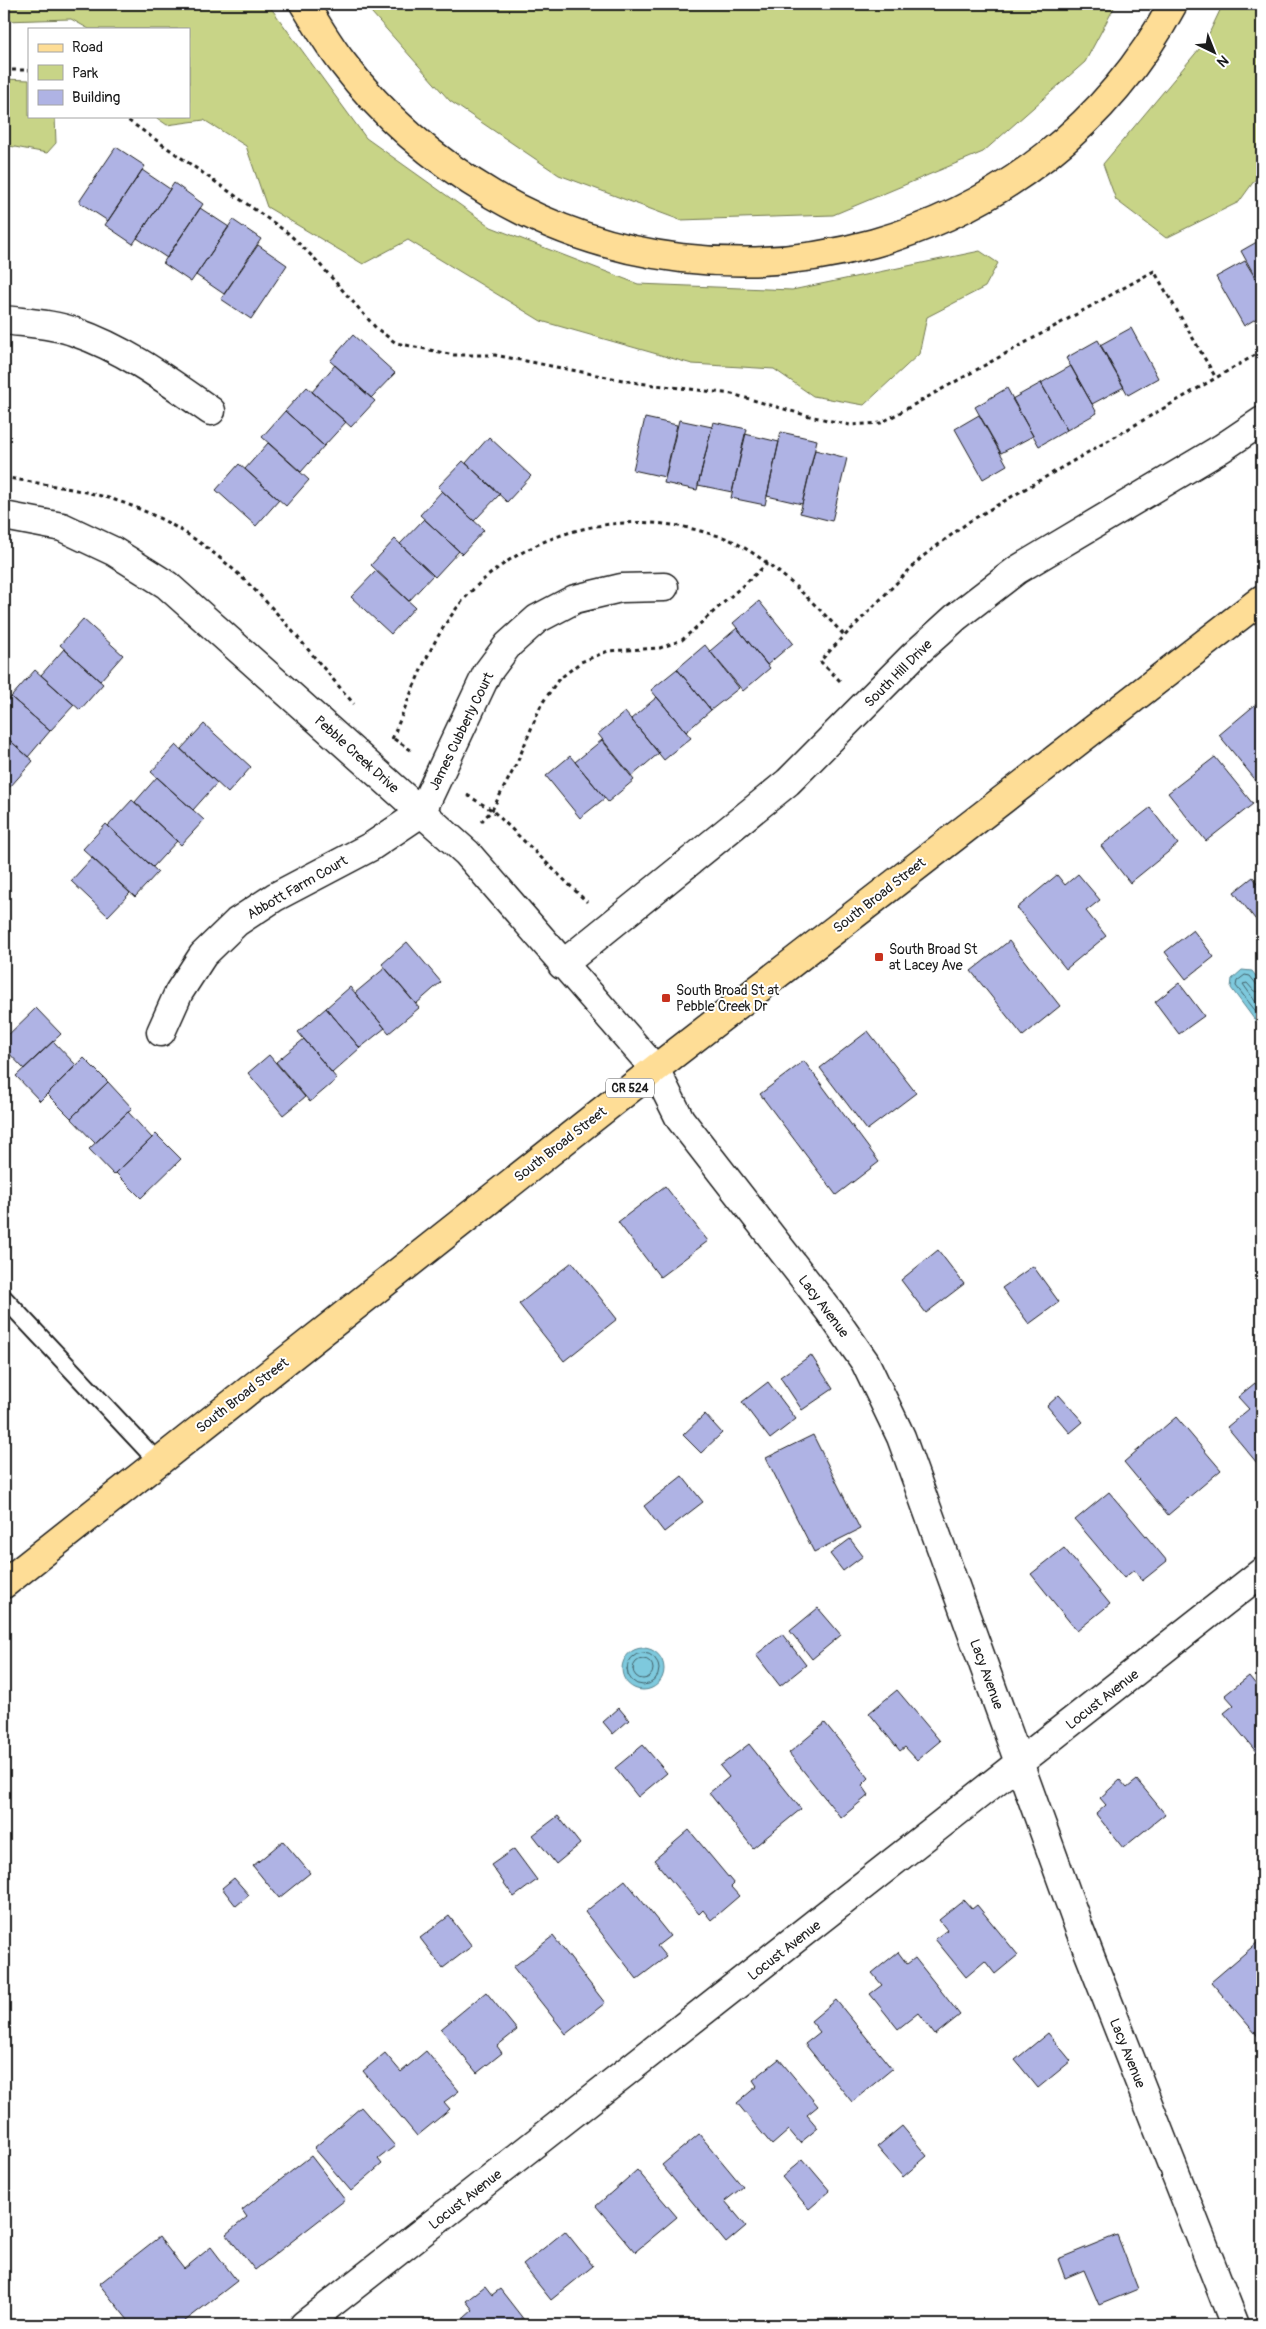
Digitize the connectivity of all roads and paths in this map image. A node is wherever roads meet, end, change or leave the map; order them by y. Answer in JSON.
{"nodes":[{"id":1,"x":304,"y":4,"type":"edge"},
{"id":2,"x":1173,"y":4,"type":"edge"},
{"id":3,"x":4,"y":70,"type":"edge"},
{"id":4,"x":28,"y":70,"type":"edge"},
{"id":5,"x":125,"y":118,"type":"edge"},
{"id":6,"x":4,"y":320,"type":"edge"},
{"id":7,"x":1262,"y":351,"type":"edge"},
{"id":8,"x":1216,"y":378,"type":"junction"},
{"id":9,"x":211,"y":410,"type":"dead end"},
{"id":10,"x":1262,"y":421,"type":"edge"},
{"id":11,"x":4,"y":516,"type":"edge"},
{"id":12,"x":768,"y":563,"type":"dead end"},
{"id":13,"x":664,"y":588,"type":"dead end"},
{"id":14,"x":1262,"y":599,"type":"edge"},
{"id":15,"x":866,"y":705,"type":"junction"},
{"id":16,"x":440,"y":772,"type":"junction"},
{"id":17,"x":492,"y":810,"type":"junction"},
{"id":18,"x":422,"y":813,"type":"junction"},
{"id":19,"x":459,"y":846,"type":"junction"},
{"id":20,"x":611,"y":925,"type":"junction"},
{"id":21,"x":562,"y":964,"type":"junction"},
{"id":22,"x":161,"y":1032,"type":"dead end"},
{"id":23,"x":655,"y":1069,"type":"junction"},
{"id":24,"x":4,"y":1298,"type":"edge"},
{"id":25,"x":158,"y":1462,"type":"junction"},
{"id":26,"x":1262,"y":1572,"type":"edge"},
{"id":27,"x":4,"y":1584,"type":"edge"},
{"id":28,"x":1020,"y":1764,"type":"junction"},
{"id":29,"x":304,"y":2325,"type":"edge"},
{"id":30,"x":1236,"y":2325,"type":"edge"}],
"edges":[{"from":1,"to":2,"type":"main road"},
{"from":3,"to":4,"type":"path"},
{"from":5,"to":8,"type":"path"},
{"from":6,"to":9,"type":"street"},
{"from":7,"to":8,"type":"path"},
{"from":8,"to":15,"type":"path"},
{"from":10,"to":15,"type":"street","name":"South Hill Drive"},
{"from":11,"to":18,"type":"street","name":"Pebble Creek Drive"},
{"from":12,"to":17,"type":"path"},
{"from":13,"to":16,"type":"street","name":"James Cubberly Court"},
{"from":14,"to":23,"type":"main road","name":"South Broad Street","number":"CR 524"},
{"from":15,"to":20,"type":"street","name":"South Hill Drive"},
{"from":16,"to":17,"type":"path"},
{"from":16,"to":18,"type":"street","name":"James Cubberly Court"},
{"from":17,"to":19,"type":"path"},
{"from":17,"to":20,"type":"path"},
{"from":18,"to":19,"type":"street","name":"Pebble Creek Drive"},
{"from":18,"to":22,"type":"street","name":"Abbott Farm Court"},
{"from":19,"to":21,"type":"street","name":"Pebble Creek Drive"},
{"from":20,"to":21,"type":"street","name":"South Hill Drive"},
{"from":21,"to":23,"type":"street","name":"Pebble Creek Drive"},
{"from":23,"to":25,"type":"main road","name":"South Broad Street","number":"CR 524"},
{"from":23,"to":28,"type":"street","name":"Lacy Avenue"},
{"from":24,"to":25,"type":"lane"},
{"from":25,"to":27,"type":"main road","name":"South Broad Street","number":"CR 524"},
{"from":26,"to":28,"type":"street","name":"Locust Avenue"},
{"from":28,"to":29,"type":"street","name":"Locust Avenue"},
{"from":28,"to":30,"type":"street","name":"Lacy Avenue"}]}
